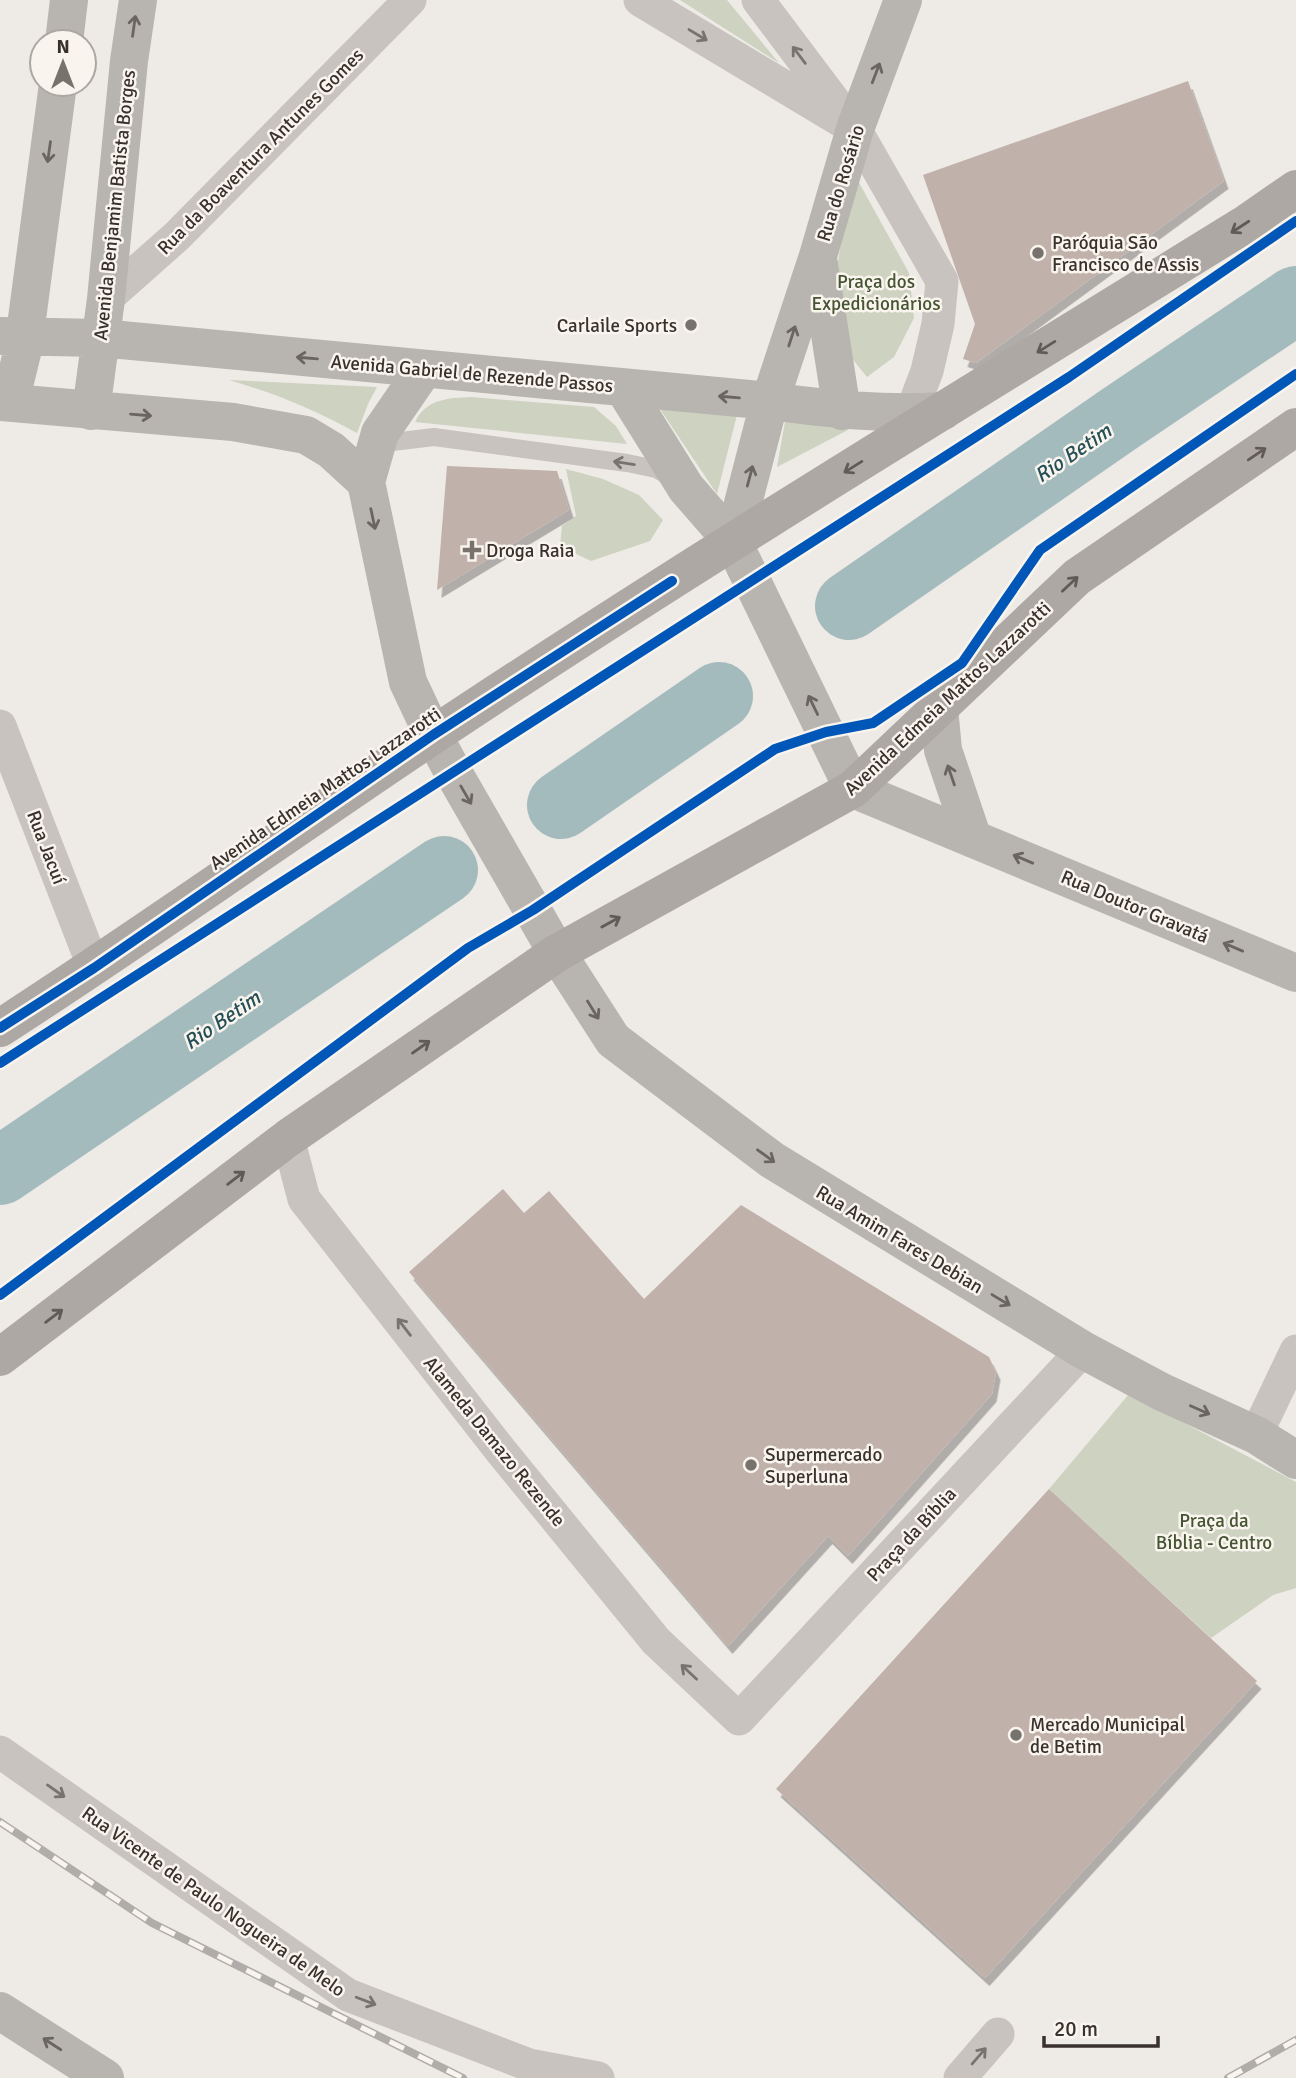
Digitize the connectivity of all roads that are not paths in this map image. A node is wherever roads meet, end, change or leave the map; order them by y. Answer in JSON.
{"nodes":[{"id":1,"x":69,"y":0,"type":"edge"},
{"id":2,"x":138,"y":0,"type":"edge"},
{"id":3,"x":410,"y":0,"type":"edge"},
{"id":4,"x":640,"y":0,"type":"edge"},
{"id":5,"x":758,"y":0,"type":"edge"},
{"id":6,"x":903,"y":0,"type":"edge"},
{"id":7,"x":66,"y":28,"type":"edge"},
{"id":8,"x":55,"y":98,"type":"edge"},
{"id":9,"x":855,"y":129,"type":"junction"},
{"id":10,"x":1296,"y":189,"type":"edge"},
{"id":11,"x":818,"y":256,"type":"junction"},
{"id":12,"x":106,"y":299,"type":"junction"},
{"id":13,"x":12,"y":337,"type":"edge"},
{"id":14,"x":100,"y":338,"type":"junction"},
{"id":15,"x":424,"y":369,"type":"junction"},
{"id":16,"x":623,"y":387,"type":"junction"},
{"id":17,"x":5,"y":402,"type":"edge"},
{"id":18,"x":769,"y":404,"type":"junction"},
{"id":19,"x":91,"y":411,"type":"junction"},
{"id":20,"x":842,"y":411,"type":"junction"},
{"id":21,"x":927,"y":412,"type":"junction"},
{"id":22,"x":1296,"y":427,"type":"edge"},
{"id":23,"x":376,"y":444,"type":"junction"},
{"id":24,"x":366,"y":482,"type":"junction"},
{"id":25,"x":687,"y":488,"type":"junction"},
{"id":26,"x":733,"y":542,"type":"junction"},
{"id":27,"x":939,"y":708,"type":"junction"},
{"id":28,"x":0,"y":726,"type":"edge"},
{"id":29,"x":433,"y":735,"type":"junction"},
{"id":30,"x":853,"y":789,"type":"junction"},
{"id":31,"x":974,"y":839,"type":"junction"},
{"id":32,"x":557,"y":953,"type":"junction"},
{"id":33,"x":94,"y":968,"type":"junction"},
{"id":34,"x":1296,"y":973,"type":"edge"},
{"id":35,"x":0,"y":1028,"type":"edge"},
{"id":36,"x":288,"y":1138,"type":"junction"},
{"id":37,"x":1083,"y":1350,"type":"junction"},
{"id":38,"x":1296,"y":1351,"type":"edge"},
{"id":39,"x":0,"y":1357,"type":"edge"},
{"id":40,"x":1256,"y":1435,"type":"junction"},
{"id":41,"x":1296,"y":1460,"type":"edge"},
{"id":42,"x":738,"y":1718,"type":"joint"},
{"id":43,"x":0,"y":1752,"type":"edge"},
{"id":44,"x":0,"y":2011,"type":"edge"},
{"id":45,"x":998,"y":2034,"type":"dead end"},
{"id":46,"x":105,"y":2078,"type":"edge"},
{"id":47,"x":598,"y":2078,"type":"edge"},
{"id":48,"x":961,"y":2078,"type":"edge"}],
"edges":[{"from":1,"to":7,"type":"street"},
{"from":12,"to":2,"type":"street","name":"Avenida Benjamim Batista Borges","one_way":true},
{"from":3,"to":12,"type":"street","name":"Rua da Boaventura Antunes Gomes"},
{"from":4,"to":9,"type":"street","one_way":true},
{"from":9,"to":5,"type":"street","one_way":true},
{"from":9,"to":6,"type":"street","name":"Rua do Rosário","one_way":true},
{"from":8,"to":13,"type":"street","one_way":true},
{"from":9,"to":11,"type":"street","name":"Rua do Rosário"},
{"from":9,"to":21,"type":"street"},
{"from":10,"to":21,"type":"main road","name":"Avenida Edmeia Mattos Lazzarotti","one_way":true},
{"from":18,"to":11,"type":"street","name":"Rua do Rosário","one_way":true},
{"from":11,"to":20,"type":"street"},
{"from":12,"to":14,"type":"street","name":"Avenida Benjamim Batista Borges"},
{"from":13,"to":14,"type":"street","name":"Avenida Gabriel de Rezende Passos"},
{"from":13,"to":17,"type":"street"},
{"from":15,"to":14,"type":"street","name":"Avenida Gabriel de Rezende Passos","one_way":true},
{"from":14,"to":19,"type":"street","name":"Avenida Benjamim Batista Borges"},
{"from":15,"to":16,"type":"street","name":"Avenida Gabriel de Rezende Passos"},
{"from":15,"to":23,"type":"street"},
{"from":18,"to":16,"type":"street","name":"Avenida Gabriel de Rezende Passos","one_way":true},
{"from":16,"to":25,"type":"street"},
{"from":17,"to":19,"type":"street"},
{"from":18,"to":20,"type":"street","name":"Avenida Gabriel de Rezende Passos"},
{"from":26,"to":18,"type":"street","one_way":true},
{"from":19,"to":24,"type":"street","one_way":true},
{"from":20,"to":21,"type":"street","name":"Avenida Gabriel de Rezende Passos"},
{"from":21,"to":26,"type":"main road","name":"Avenida Edmeia Mattos Lazzarotti","one_way":true},
{"from":27,"to":22,"type":"main road","name":"Avenida Edmeia Mattos Lazzarotti","one_way":true},
{"from":23,"to":24,"type":"street"},
{"from":25,"to":23,"type":"lane","one_way":true},
{"from":24,"to":29,"type":"street","name":"Rua Amim Fares Debian","one_way":true},
{"from":25,"to":26,"type":"street"},
{"from":26,"to":29,"type":"main road","name":"Avenida Edmeia Mattos Lazzarotti"},
{"from":30,"to":26,"type":"street","one_way":true},
{"from":27,"to":30,"type":"main road","name":"Avenida Edmeia Mattos Lazzarotti"},
{"from":31,"to":27,"type":"street","one_way":true},
{"from":28,"to":33,"type":"street","name":"Rua Jacuí"},
{"from":29,"to":32,"type":"street","name":"Rua Amim Fares Debian","one_way":true},
{"from":29,"to":33,"type":"main road","name":"Avenida Edmeia Mattos Lazzarotti"},
{"from":30,"to":31,"type":"street","name":"Rua Doutor Gravatá"},
{"from":32,"to":30,"type":"main road","name":"Avenida Edmeia Mattos Lazzarotti","one_way":true},
{"from":34,"to":31,"type":"street","name":"Rua Doutor Gravatá","one_way":true},
{"from":36,"to":32,"type":"main road","name":"Avenida Edmeia Mattos Lazzarotti","one_way":true},
{"from":32,"to":37,"type":"street","name":"Rua Amim Fares Debian","one_way":true},
{"from":33,"to":35,"type":"main road","name":"Avenida Edmeia Mattos Lazzarotti"},
{"from":39,"to":36,"type":"main road","name":"Avenida Edmeia Mattos Lazzarotti","one_way":true},
{"from":42,"to":36,"type":"street","name":"Alameda Damazo Rezende","one_way":true},
{"from":37,"to":40,"type":"street","name":"Rua Amim Fares Debian","one_way":true},
{"from":37,"to":42,"type":"street","name":"Praça da Bíblia"},
{"from":38,"to":40,"type":"street"},
{"from":40,"to":41,"type":"street","name":"Rua Amim Fares Debian"},
{"from":43,"to":47,"type":"street","name":"Rua Vicente de Paulo Nogueira de Melo","one_way":true},
{"from":46,"to":44,"type":"street","one_way":true},
{"from":48,"to":45,"type":"street","one_way":true}]}
